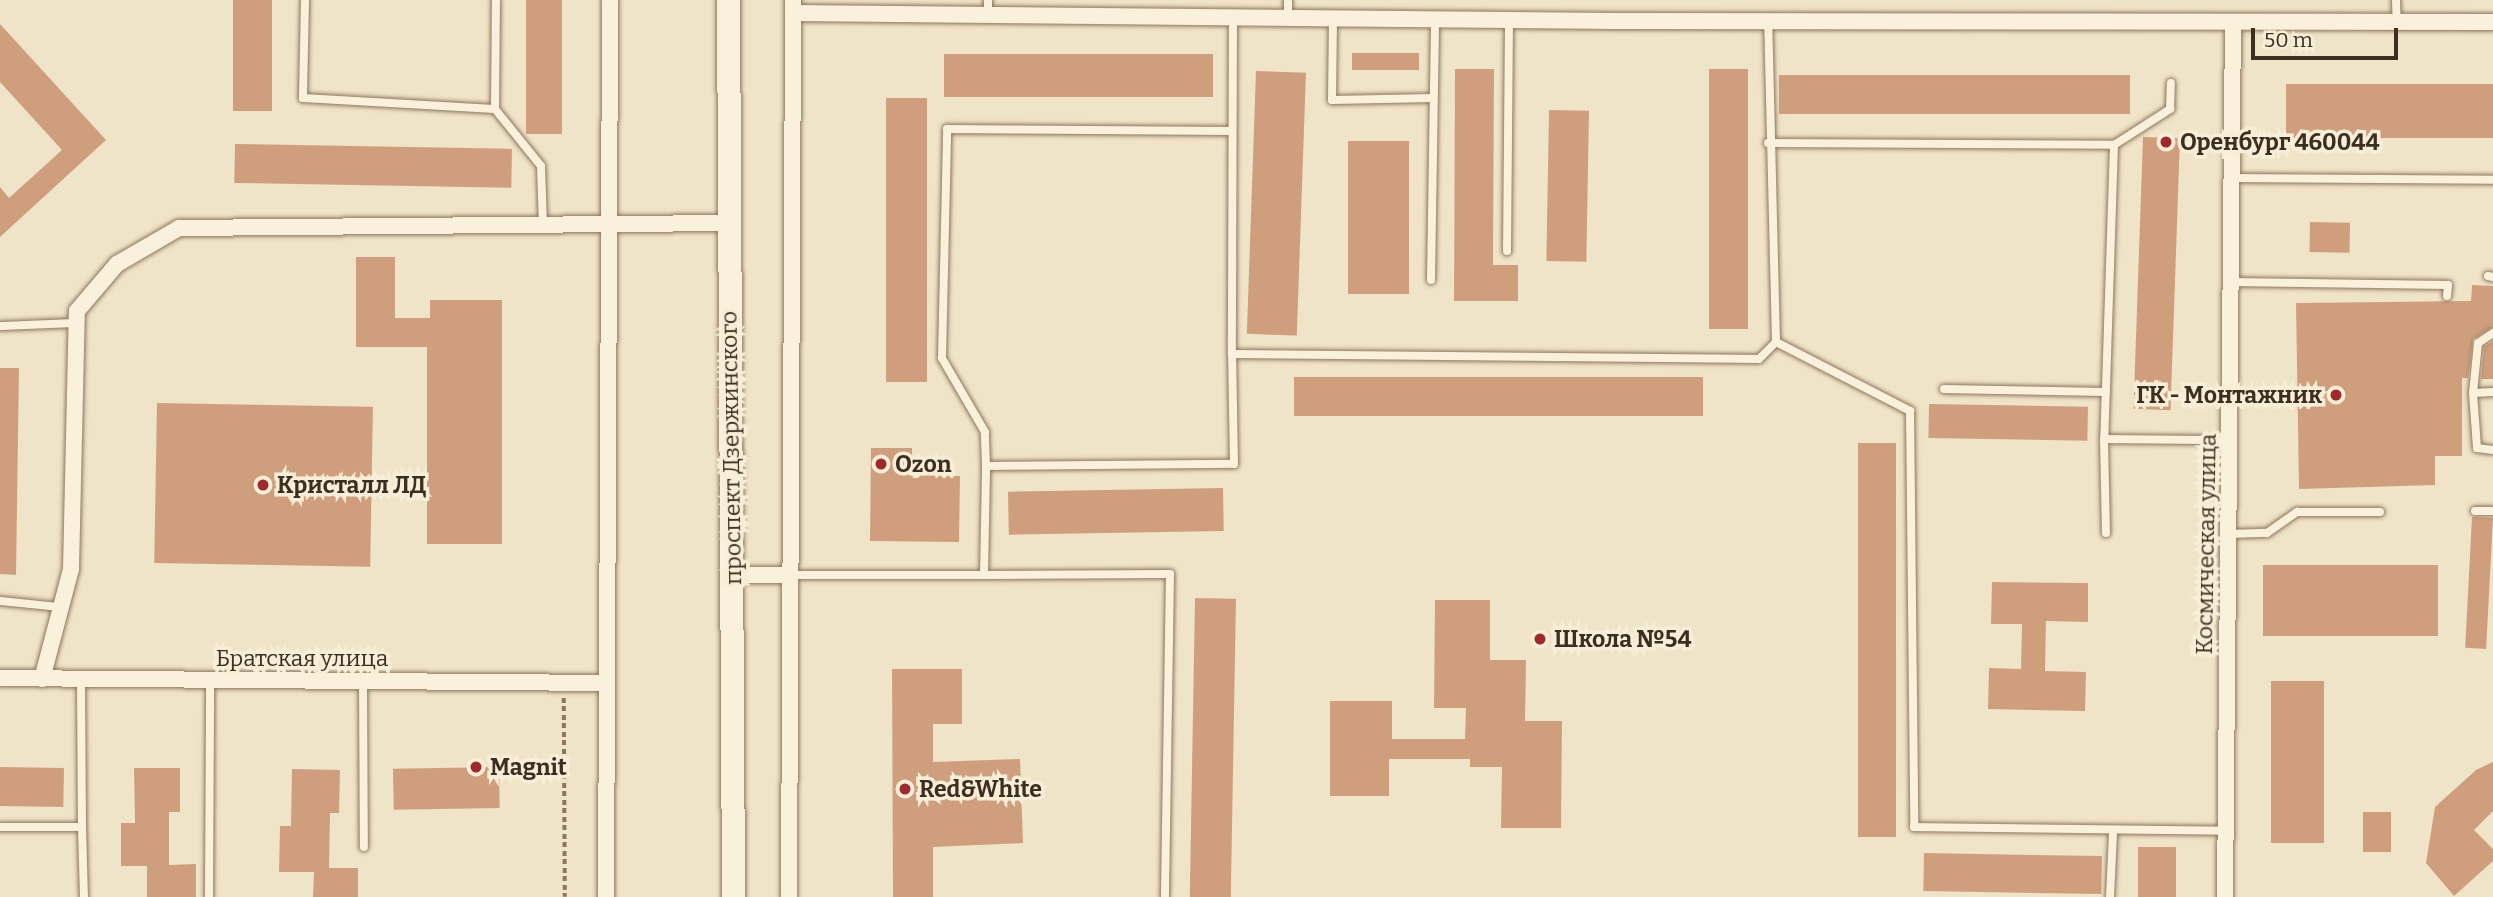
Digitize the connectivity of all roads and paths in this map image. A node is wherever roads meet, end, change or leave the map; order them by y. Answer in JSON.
{"nodes":[{"id":1,"x":305,"y":0,"type":"edge"},
{"id":2,"x":496,"y":0,"type":"edge"},
{"id":3,"x":610,"y":0,"type":"edge"},
{"id":4,"x":728,"y":0,"type":"edge"},
{"id":5,"x":1288,"y":0,"type":"edge"},
{"id":6,"x":2396,"y":0,"type":"edge"},
{"id":7,"x":793,"y":7,"type":"edge"},
{"id":8,"x":988,"y":8,"type":"edge"},
{"id":9,"x":1233,"y":18,"type":"junction"},
{"id":10,"x":1288,"y":18,"type":"junction"},
{"id":11,"x":1333,"y":19,"type":"junction"},
{"id":12,"x":1435,"y":20,"type":"junction"},
{"id":13,"x":1768,"y":20,"type":"junction"},
{"id":14,"x":1509,"y":21,"type":"junction"},
{"id":15,"x":2493,"y":22,"type":"edge"},
{"id":16,"x":2233,"y":23,"type":"junction"},
{"id":17,"x":2397,"y":24,"type":"junction"},
{"id":18,"x":2171,"y":83,"type":"dead end"},
{"id":19,"x":1432,"y":98,"type":"junction"},
{"id":20,"x":495,"y":110,"type":"junction"},
{"id":21,"x":1231,"y":131,"type":"junction"},
{"id":22,"x":1768,"y":143,"type":"junction"},
{"id":23,"x":2114,"y":145,"type":"junction"},
{"id":24,"x":2232,"y":178,"type":"junction"},
{"id":25,"x":2493,"y":180,"type":"edge"},
{"id":26,"x":729,"y":223,"type":"junction"},
{"id":27,"x":543,"y":225,"type":"junction"},
{"id":28,"x":606,"y":225,"type":"junction"},
{"id":29,"x":1507,"y":251,"type":"dead end"},
{"id":30,"x":1431,"y":280,"type":"dead end"},
{"id":31,"x":2231,"y":282,"type":"junction"},
{"id":32,"x":2448,"y":296,"type":"dead end"},
{"id":33,"x":76,"y":323,"type":"junction"},
{"id":34,"x":0,"y":326,"type":"edge"},
{"id":35,"x":2493,"y":333,"type":"edge"},
{"id":36,"x":1776,"y":342,"type":"junction"},
{"id":37,"x":1232,"y":354,"type":"junction"},
{"id":38,"x":1944,"y":389,"type":"dead end"},
{"id":39,"x":2106,"y":392,"type":"junction"},
{"id":40,"x":2473,"y":393,"type":"junction"},
{"id":41,"x":2493,"y":393,"type":"edge"},
{"id":42,"x":2105,"y":439,"type":"junction"},
{"id":43,"x":2230,"y":440,"type":"junction"},
{"id":44,"x":2493,"y":450,"type":"edge"},
{"id":45,"x":986,"y":466,"type":"junction"},
{"id":46,"x":2475,"y":510,"type":"dead end"},
{"id":47,"x":2493,"y":511,"type":"edge"},
{"id":48,"x":2380,"y":512,"type":"dead end"},
{"id":49,"x":2106,"y":533,"type":"dead end"},
{"id":50,"x":2229,"y":534,"type":"junction"},
{"id":51,"x":733,"y":575,"type":"junction"},
{"id":52,"x":788,"y":575,"type":"junction"},
{"id":53,"x":984,"y":575,"type":"junction"},
{"id":54,"x":0,"y":601,"type":"edge"},
{"id":55,"x":59,"y":607,"type":"junction"},
{"id":56,"x":0,"y":678,"type":"edge"},
{"id":57,"x":42,"y":679,"type":"junction"},
{"id":58,"x":81,"y":679,"type":"junction"},
{"id":59,"x":210,"y":680,"type":"junction"},
{"id":60,"x":363,"y":681,"type":"junction"},
{"id":61,"x":564,"y":682,"type":"junction"},
{"id":62,"x":605,"y":682,"type":"junction"},
{"id":63,"x":0,"y":827,"type":"edge"},
{"id":64,"x":82,"y":827,"type":"junction"},
{"id":65,"x":2225,"y":831,"type":"junction"},
{"id":66,"x":2113,"y":833,"type":"junction"},
{"id":67,"x":363,"y":847,"type":"dead end"},
{"id":68,"x":84,"y":897,"type":"edge"},
{"id":69,"x":209,"y":897,"type":"edge"},
{"id":70,"x":565,"y":897,"type":"edge"},
{"id":71,"x":607,"y":897,"type":"edge"},
{"id":72,"x":733,"y":897,"type":"edge"},
{"id":73,"x":789,"y":897,"type":"edge"},
{"id":74,"x":1165,"y":897,"type":"edge"},
{"id":75,"x":2110,"y":897,"type":"edge"},
{"id":76,"x":2225,"y":897,"type":"edge"}],
"edges":[{"from":1,"to":20,"type":"lane"},
{"from":2,"to":20,"type":"lane"},
{"from":3,"to":28,"type":"street"},
{"from":4,"to":26,"type":"main road","name":"проспект Дзержинского"},
{"from":5,"to":10,"type":"lane"},
{"from":6,"to":17,"type":"lane"},
{"from":7,"to":8,"type":"street"},
{"from":7,"to":52,"type":"street"},
{"from":8,"to":9,"type":"street"},
{"from":9,"to":10,"type":"street"},
{"from":9,"to":21,"type":"lane"},
{"from":10,"to":11,"type":"street"},
{"from":11,"to":12,"type":"street"},
{"from":11,"to":19,"type":"lane"},
{"from":12,"to":14,"type":"street"},
{"from":12,"to":19,"type":"lane"},
{"from":13,"to":14,"type":"street"},
{"from":13,"to":16,"type":"street"},
{"from":13,"to":22,"type":"lane"},
{"from":14,"to":29,"type":"lane"},
{"from":15,"to":17,"type":"street"},
{"from":16,"to":17,"type":"street"},
{"from":16,"to":24,"type":"street","name":"Космическая улица"},
{"from":18,"to":23,"type":"lane"},
{"from":19,"to":30,"type":"lane"},
{"from":20,"to":27,"type":"lane"},
{"from":21,"to":37,"type":"lane"},
{"from":21,"to":45,"type":"lane"},
{"from":22,"to":23,"type":"lane"},
{"from":22,"to":36,"type":"lane"},
{"from":23,"to":39,"type":"lane"},
{"from":24,"to":25,"type":"lane"},
{"from":24,"to":31,"type":"street","name":"Космическая улица"},
{"from":26,"to":28,"type":"street"},
{"from":26,"to":51,"type":"main road","name":"проспект Дзержинского"},
{"from":27,"to":28,"type":"street"},
{"from":27,"to":33,"type":"street"},
{"from":28,"to":62,"type":"street"},
{"from":31,"to":32,"type":"lane"},
{"from":31,"to":43,"type":"street","name":"Космическая улица"},
{"from":33,"to":34,"type":"lane"},
{"from":33,"to":55,"type":"street"},
{"from":35,"to":40,"type":"lane"},
{"from":36,"to":37,"type":"lane"},
{"from":36,"to":66,"type":"lane"},
{"from":37,"to":45,"type":"lane"},
{"from":38,"to":39,"type":"lane"},
{"from":39,"to":42,"type":"lane"},
{"from":40,"to":41,"type":"lane"},
{"from":40,"to":44,"type":"lane"},
{"from":42,"to":43,"type":"lane"},
{"from":42,"to":49,"type":"lane"},
{"from":43,"to":50,"type":"street","name":"Космическая улица"},
{"from":45,"to":53,"type":"lane"},
{"from":46,"to":47,"type":"lane"},
{"from":48,"to":50,"type":"lane"},
{"from":50,"to":65,"type":"street","name":"Космическая улица"},
{"from":51,"to":52,"type":"street"},
{"from":51,"to":72,"type":"main road","name":"проспект Дзержинского"},
{"from":52,"to":53,"type":"lane"},
{"from":52,"to":73,"type":"street"},
{"from":53,"to":74,"type":"lane"},
{"from":54,"to":55,"type":"lane"},
{"from":55,"to":57,"type":"street"},
{"from":56,"to":57,"type":"street","name":"Братская улица"},
{"from":57,"to":58,"type":"street","name":"Братская улица"},
{"from":58,"to":59,"type":"street","name":"Братская улица"},
{"from":58,"to":64,"type":"lane"},
{"from":59,"to":60,"type":"street","name":"Братская улица"},
{"from":59,"to":69,"type":"lane"},
{"from":60,"to":61,"type":"street","name":"Братская улица"},
{"from":60,"to":67,"type":"lane"},
{"from":61,"to":62,"type":"street","name":"Братская улица"},
{"from":61,"to":70,"type":"path"},
{"from":62,"to":71,"type":"street"},
{"from":63,"to":64,"type":"lane"},
{"from":64,"to":68,"type":"lane"},
{"from":65,"to":66,"type":"lane"},
{"from":65,"to":76,"type":"street","name":"Космическая улица"},
{"from":66,"to":75,"type":"lane"}]}
